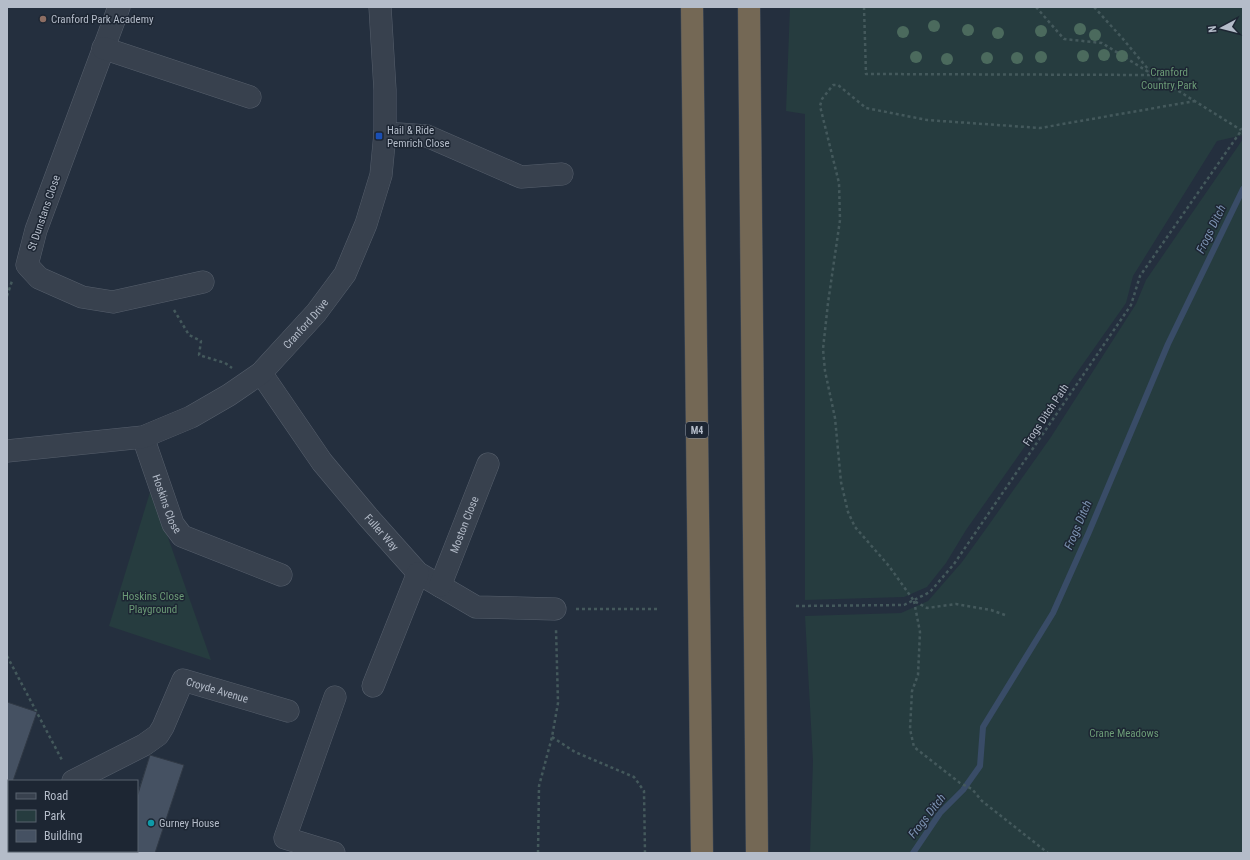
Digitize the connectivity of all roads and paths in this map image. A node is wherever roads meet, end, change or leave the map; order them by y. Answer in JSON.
{"nodes":[{"id":1,"x":119,"y":7,"type":"edge"},
{"id":2,"x":380,"y":7,"type":"edge"},
{"id":3,"x":692,"y":7,"type":"edge"},
{"id":4,"x":749,"y":7,"type":"edge"},
{"id":5,"x":864,"y":7,"type":"edge"},
{"id":6,"x":1036,"y":7,"type":"edge"},
{"id":7,"x":1094,"y":7,"type":"edge"},
{"id":8,"x":103,"y":48,"type":"junction"},
{"id":9,"x":1153,"y":74,"type":"junction"},
{"id":10,"x":250,"y":97,"type":"dead end"},
{"id":11,"x":1195,"y":101,"type":"junction"},
{"id":12,"x":1242,"y":129,"type":"edge"},
{"id":13,"x":385,"y":133,"type":"junction"},
{"id":14,"x":562,"y":174,"type":"dead end"},
{"id":15,"x":202,"y":282,"type":"dead end"},
{"id":16,"x":163,"y":290,"type":"junction"},
{"id":17,"x":256,"y":376,"type":"junction"},
{"id":18,"x":143,"y":437,"type":"junction"},
{"id":19,"x":7,"y":451,"type":"edge"},
{"id":20,"x":488,"y":464,"type":"dead end"},
{"id":21,"x":418,"y":573,"type":"junction"},
{"id":22,"x":280,"y":575,"type":"dead end"},
{"id":23,"x":440,"y":586,"type":"junction"},
{"id":24,"x":914,"y":601,"type":"junction"},
{"id":25,"x":796,"y":606,"type":"dead end"},
{"id":26,"x":555,"y":609,"type":"junction"},
{"id":27,"x":660,"y":609,"type":"dead end"},
{"id":28,"x":1005,"y":615,"type":"dead end"},
{"id":29,"x":7,"y":656,"type":"edge"},
{"id":30,"x":373,"y":686,"type":"dead end"},
{"id":31,"x":335,"y":697,"type":"dead end"},
{"id":32,"x":288,"y":711,"type":"dead end"},
{"id":33,"x":552,"y":737,"type":"junction"},
{"id":34,"x":72,"y":780,"type":"edge"},
{"id":35,"x":75,"y":780,"type":"edge"},
{"id":36,"x":334,"y":853,"type":"edge"},
{"id":37,"x":538,"y":853,"type":"edge"},
{"id":38,"x":645,"y":853,"type":"edge"},
{"id":39,"x":702,"y":853,"type":"edge"},
{"id":40,"x":757,"y":853,"type":"edge"},
{"id":41,"x":1048,"y":853,"type":"edge"}],
"edges":[{"from":1,"to":8,"type":"street","name":"St Dunstans Close"},
{"from":2,"to":13,"type":"street","name":"Cranford Drive"},
{"from":3,"to":39,"type":"highway","number":"M4"},
{"from":4,"to":40,"type":"highway"},
{"from":5,"to":9,"type":"path"},
{"from":6,"to":9,"type":"path"},
{"from":7,"to":9,"type":"path"},
{"from":8,"to":10,"type":"street"},
{"from":8,"to":16,"type":"street","name":"St Dunstans Close"},
{"from":9,"to":11,"type":"path"},
{"from":11,"to":12,"type":"path"},
{"from":11,"to":24,"type":"path"},
{"from":12,"to":24,"type":"path","name":"Frogs Ditch Path"},
{"from":13,"to":14,"type":"street"},
{"from":13,"to":17,"type":"street","name":"Cranford Drive"},
{"from":15,"to":16,"type":"street","name":"St Dunstans Close"},
{"from":16,"to":17,"type":"path"},
{"from":17,"to":18,"type":"street","name":"Cranford Drive"},
{"from":17,"to":21,"type":"street","name":"Fuller Way"},
{"from":18,"to":19,"type":"street","name":"Cranford Drive"},
{"from":18,"to":22,"type":"street","name":"Hoskins Close"},
{"from":20,"to":23,"type":"street","name":"Moston Close"},
{"from":21,"to":23,"type":"street","name":"Fuller Way"},
{"from":21,"to":30,"type":"street"},
{"from":23,"to":26,"type":"street","name":"Fuller Way"},
{"from":24,"to":25,"type":"path","name":"Frogs Ditch Path"},
{"from":24,"to":28,"type":"path"},
{"from":24,"to":41,"type":"path"},
{"from":26,"to":27,"type":"path"},
{"from":26,"to":33,"type":"path"},
{"from":29,"to":34,"type":"path"},
{"from":31,"to":36,"type":"street"},
{"from":32,"to":35,"type":"street","name":"Croyde Avenue"},
{"from":33,"to":37,"type":"path"},
{"from":33,"to":38,"type":"path"}]}
